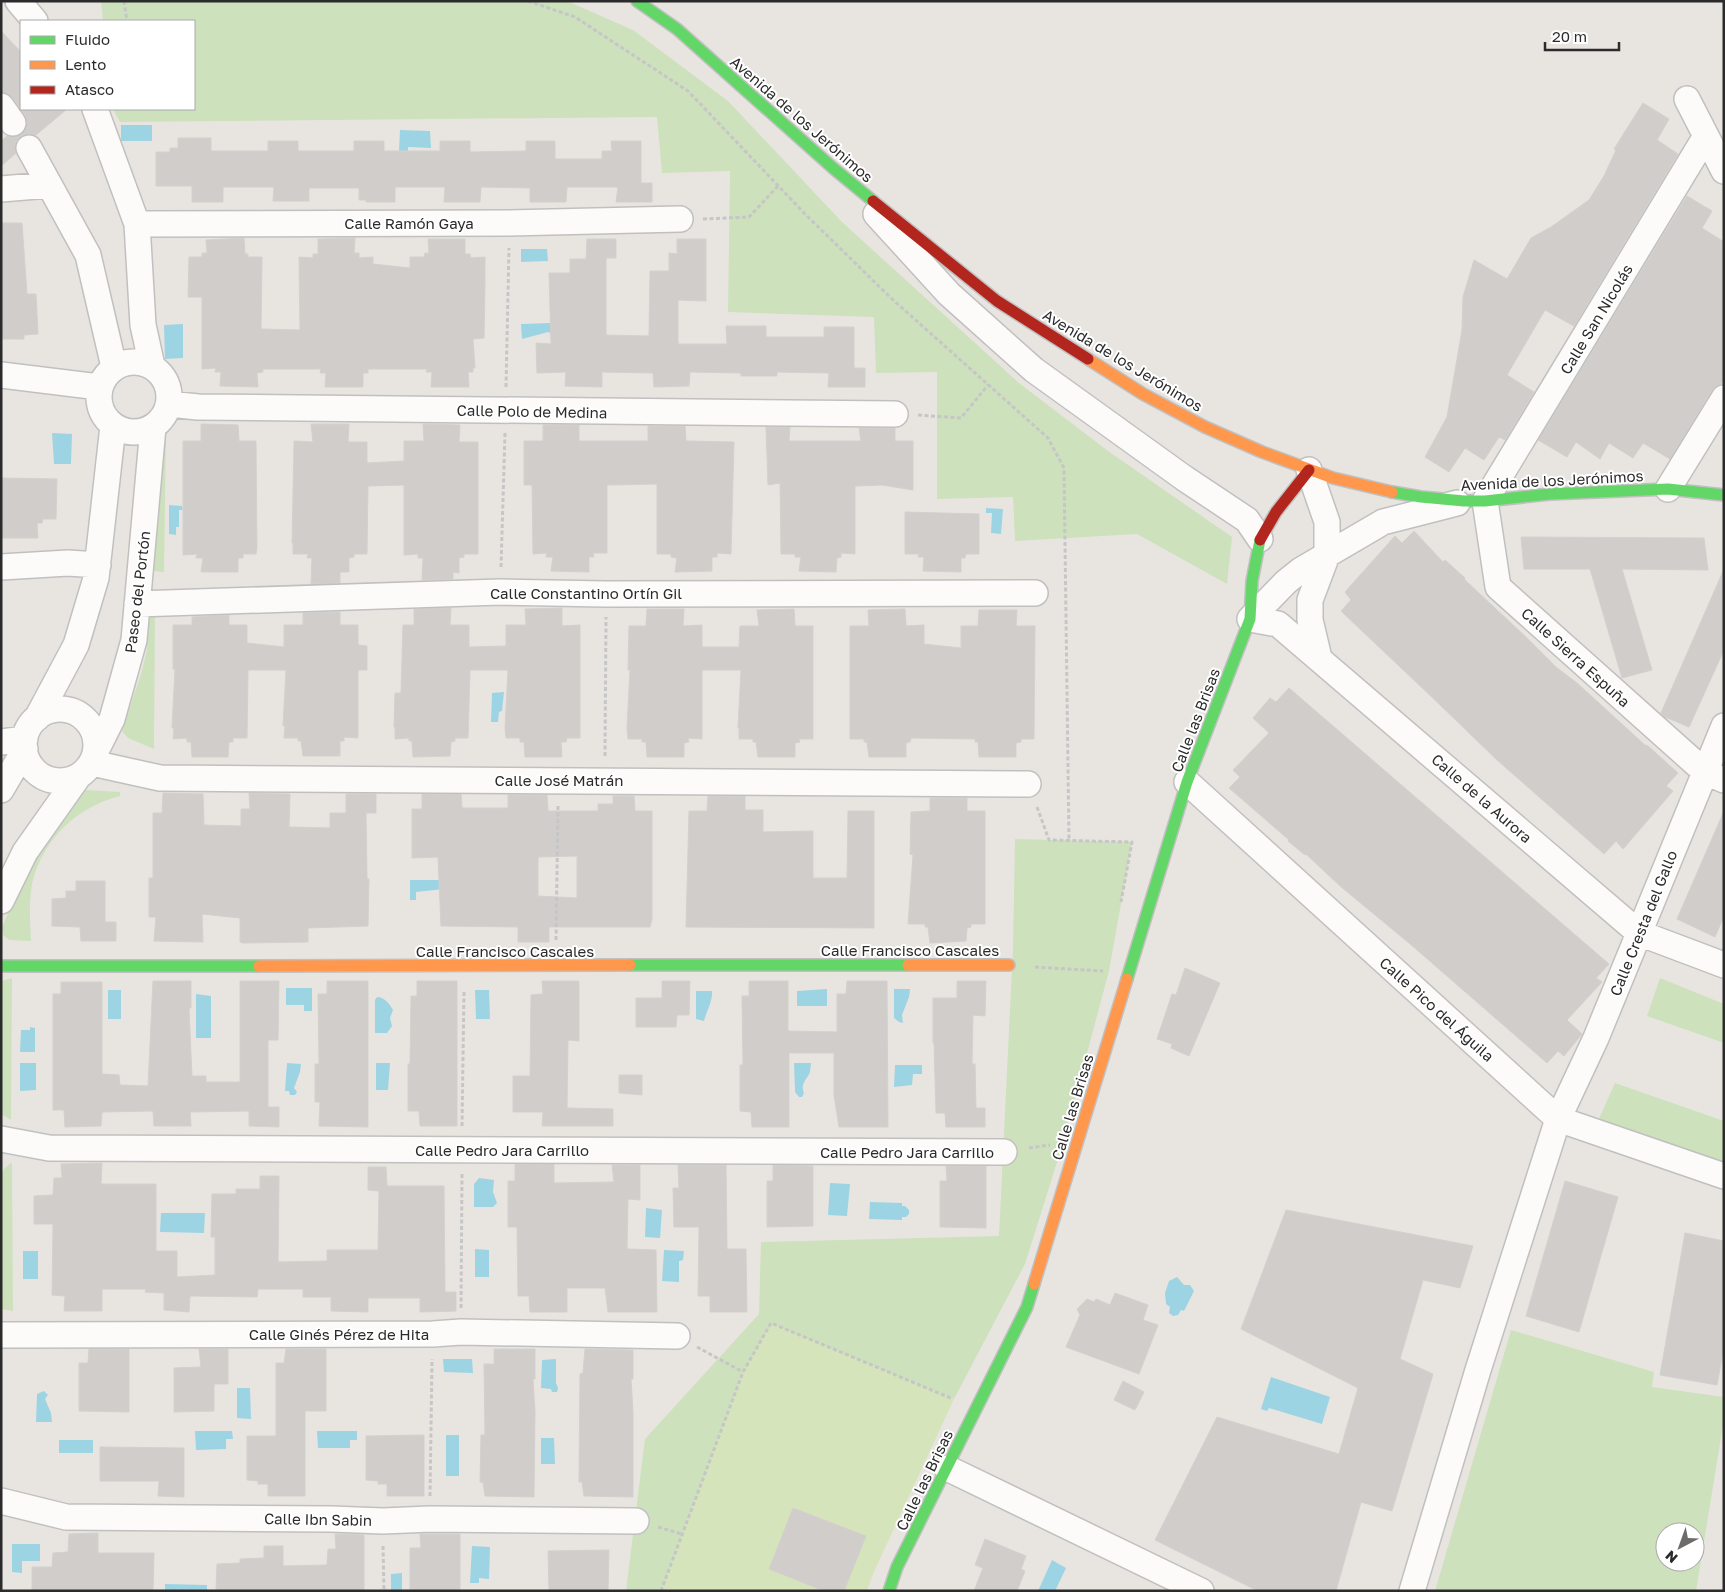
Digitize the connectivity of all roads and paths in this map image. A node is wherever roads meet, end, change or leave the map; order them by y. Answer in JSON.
{"nodes":[{"id":1,"x":18,"y":1,"type":"edge"},
{"id":2,"x":124,"y":1,"type":"edge"},
{"id":3,"x":528,"y":1,"type":"edge"},
{"id":4,"x":638,"y":1,"type":"edge"},
{"id":5,"x":33,"y":20,"type":"edge"},
{"id":6,"x":127,"y":20,"type":"edge"},
{"id":7,"x":1688,"y":99,"type":"dead end"},
{"id":8,"x":95,"y":110,"type":"edge"},
{"id":9,"x":1706,"y":136,"type":"junction"},
{"id":10,"x":29,"y":148,"type":"dead end"},
{"id":11,"x":833,"y":168,"type":"junction"},
{"id":12,"x":1724,"y":171,"type":"edge"},
{"id":13,"x":49,"y":185,"type":"junction"},
{"id":14,"x":778,"y":186,"type":"junction"},
{"id":15,"x":1,"y":189,"type":"edge"},
{"id":16,"x":680,"y":219,"type":"joint"},
{"id":17,"x":137,"y":224,"type":"junction"},
{"id":18,"x":152,"y":366,"type":"junction"},
{"id":19,"x":114,"y":367,"type":"junction"},
{"id":20,"x":1,"y":375,"type":"edge"},
{"id":21,"x":988,"y":385,"type":"junction"},
{"id":22,"x":99,"y":387,"type":"junction"},
{"id":23,"x":1724,"y":398,"type":"edge"},
{"id":24,"x":168,"y":404,"type":"junction"},
{"id":25,"x":895,"y":414,"type":"joint"},
{"id":26,"x":114,"y":426,"type":"junction"},
{"id":27,"x":153,"y":427,"type":"junction"},
{"id":28,"x":1309,"y":470,"type":"junction"},
{"id":29,"x":1668,"y":489,"type":"junction"},
{"id":30,"x":1724,"y":495,"type":"edge"},
{"id":31,"x":1475,"y":501,"type":"junction"},
{"id":32,"x":1260,"y":539,"type":"junction"},
{"id":33,"x":1327,"y":555,"type":"junction"},
{"id":34,"x":98,"y":565,"type":"junction"},
{"id":35,"x":1,"y":567,"type":"edge"},
{"id":36,"x":1035,"y":593,"type":"dead end"},
{"id":37,"x":606,"y":594,"type":"junction"},
{"id":38,"x":137,"y":604,"type":"junction"},
{"id":39,"x":1250,"y":619,"type":"junction"},
{"id":40,"x":1319,"y":658,"type":"junction"},
{"id":41,"x":37,"y":718,"type":"junction"},
{"id":42,"x":1724,"y":726,"type":"edge"},
{"id":43,"x":17,"y":743,"type":"edge"},
{"id":44,"x":89,"y":764,"type":"junction"},
{"id":45,"x":1714,"y":776,"type":"edge"},
{"id":46,"x":558,"y":780,"type":"junction"},
{"id":47,"x":605,"y":781,"type":"junction"},
{"id":48,"x":1187,"y":782,"type":"junction"},
{"id":49,"x":1028,"y":784,"type":"joint"},
{"id":50,"x":1,"y":790,"type":"edge"},
{"id":51,"x":1069,"y":841,"type":"junction"},
{"id":52,"x":1,"y":901,"type":"edge"},
{"id":53,"x":1120,"y":907,"type":"dead end"},
{"id":54,"x":1639,"y":933,"type":"junction"},
{"id":55,"x":1724,"y":964,"type":"edge"},
{"id":56,"x":555,"y":965,"type":"junction"},
{"id":57,"x":1009,"y":965,"type":"joint"},
{"id":58,"x":1,"y":966,"type":"edge"},
{"id":59,"x":1108,"y":971,"type":"dead end"},
{"id":60,"x":1558,"y":1119,"type":"junction"},
{"id":61,"x":1,"y":1138,"type":"edge"},
{"id":62,"x":1055,"y":1144,"type":"dead end"},
{"id":63,"x":1004,"y":1152,"type":"joint"},
{"id":64,"x":1724,"y":1176,"type":"edge"},
{"id":65,"x":433,"y":1334,"type":"junction"},
{"id":66,"x":1,"y":1335,"type":"edge"},
{"id":67,"x":677,"y":1336,"type":"joint"},
{"id":68,"x":744,"y":1372,"type":"junction"},
{"id":69,"x":954,"y":1399,"type":"dead end"},
{"id":70,"x":947,"y":1468,"type":"junction"},
{"id":71,"x":1,"y":1489,"type":"edge"},
{"id":72,"x":1,"y":1501,"type":"edge"},
{"id":73,"x":430,"y":1519,"type":"junction"},
{"id":74,"x":636,"y":1520,"type":"dead end"},
{"id":75,"x":383,"y":1521,"type":"junction"},
{"id":76,"x":384,"y":1591,"type":"edge"},
{"id":77,"x":661,"y":1591,"type":"edge"},
{"id":78,"x":889,"y":1591,"type":"edge"},
{"id":79,"x":1201,"y":1591,"type":"edge"},
{"id":80,"x":1412,"y":1591,"type":"edge"}],
"edges":[{"from":1,"to":5,"type":"street"},
{"from":2,"to":6,"type":"path"},
{"from":3,"to":14,"type":"path"},
{"from":4,"to":11,"type":"street","name":"Avenida de los Jerónimos"},
{"from":7,"to":9,"type":"street"},
{"from":8,"to":17,"type":"street"},
{"from":9,"to":12,"type":"street"},
{"from":9,"to":31,"type":"street","name":"Calle San Nicolás"},
{"from":10,"to":13,"type":"street"},
{"from":11,"to":28,"type":"street","name":"Avenida de los Jerónimos"},
{"from":11,"to":32,"type":"street"},
{"from":13,"to":15,"type":"street"},
{"from":13,"to":19,"type":"street"},
{"from":14,"to":16,"type":"path"},
{"from":14,"to":21,"type":"path"},
{"from":16,"to":17,"type":"street","name":"Calle Ramón Gaya"},
{"from":17,"to":18,"type":"street"},
{"from":18,"to":19,"type":"street"},
{"from":18,"to":24,"type":"street"},
{"from":19,"to":22,"type":"street"},
{"from":20,"to":22,"type":"street"},
{"from":21,"to":25,"type":"path"},
{"from":21,"to":51,"type":"path"},
{"from":22,"to":26,"type":"street"},
{"from":23,"to":29,"type":"street"},
{"from":24,"to":25,"type":"street","name":"Calle Polo de Medina"},
{"from":24,"to":27,"type":"street"},
{"from":26,"to":27,"type":"street"},
{"from":26,"to":34,"type":"street"},
{"from":27,"to":38,"type":"street","name":"Paseo del Portón"},
{"from":28,"to":31,"type":"street","name":"Avenida de los Jerónimos"},
{"from":28,"to":32,"type":"street","name":"Calle las Brisas"},
{"from":28,"to":33,"type":"street"},
{"from":29,"to":30,"type":"street","name":"Avenida de los Jerónimos"},
{"from":29,"to":31,"type":"street","name":"Avenida de los Jerónimos"},
{"from":31,"to":33,"type":"street"},
{"from":31,"to":45,"type":"street","name":"Calle Sierra Espuña"},
{"from":32,"to":39,"type":"street","name":"Calle las Brisas"},
{"from":33,"to":39,"type":"street"},
{"from":33,"to":40,"type":"street"},
{"from":34,"to":35,"type":"street"},
{"from":34,"to":41,"type":"street"},
{"from":36,"to":37,"type":"street","name":"Calle Constantino Ortín Gil"},
{"from":37,"to":38,"type":"street","name":"Calle Constantino Ortín Gil"},
{"from":37,"to":47,"type":"path"},
{"from":38,"to":44,"type":"street","name":"Paseo del Portón"},
{"from":39,"to":40,"type":"street","name":"Calle de la Aurora"},
{"from":39,"to":48,"type":"street","name":"Calle las Brisas"},
{"from":40,"to":54,"type":"street","name":"Calle de la Aurora"},
{"from":41,"to":43,"type":"street"},
{"from":41,"to":44,"type":"street"},
{"from":42,"to":45,"type":"street","name":"Calle Cresta del Gallo"},
{"from":43,"to":44,"type":"street"},
{"from":43,"to":50,"type":"street"},
{"from":44,"to":46,"type":"street","name":"Calle José Matrán"},
{"from":44,"to":52,"type":"street","name":"Paseo del Portón"},
{"from":45,"to":54,"type":"street","name":"Calle Cresta del Gallo"},
{"from":46,"to":47,"type":"street","name":"Calle José Matrán"},
{"from":46,"to":56,"type":"path"},
{"from":47,"to":49,"type":"street","name":"Calle José Matrán"},
{"from":48,"to":60,"type":"street","name":"Calle Pico del Águila"},
{"from":48,"to":70,"type":"street","name":"Calle las Brisas"},
{"from":49,"to":51,"type":"path"},
{"from":51,"to":53,"type":"path"},
{"from":54,"to":55,"type":"street","name":"Calle de la Aurora"},
{"from":54,"to":60,"type":"street","name":"Calle Cresta del Gallo"},
{"from":56,"to":57,"type":"street","name":"Calle Francisco Cascales"},
{"from":56,"to":58,"type":"street","name":"Calle Francisco Cascales"},
{"from":57,"to":59,"type":"path"},
{"from":60,"to":64,"type":"street","name":"Calle Pico del Águila"},
{"from":60,"to":80,"type":"street","name":"Calle Cresta del Gallo"},
{"from":61,"to":63,"type":"street","name":"Calle Pedro Jara Carrillo"},
{"from":62,"to":63,"type":"path"},
{"from":65,"to":66,"type":"street","name":"Calle Ginés Pérez de Hita"},
{"from":65,"to":67,"type":"street","name":"Calle Ginés Pérez de Hita"},
{"from":65,"to":73,"type":"path"},
{"from":67,"to":68,"type":"path"},
{"from":68,"to":69,"type":"path"},
{"from":68,"to":77,"type":"path"},
{"from":70,"to":78,"type":"street","name":"Calle las Brisas"},
{"from":70,"to":79,"type":"street"},
{"from":71,"to":72,"type":"street"},
{"from":72,"to":75,"type":"street","name":"Calle Ibn Sabin"},
{"from":73,"to":74,"type":"street","name":"Calle Ibn Sabin"},
{"from":73,"to":75,"type":"street","name":"Calle Ibn Sabin"},
{"from":75,"to":76,"type":"path"}]}
